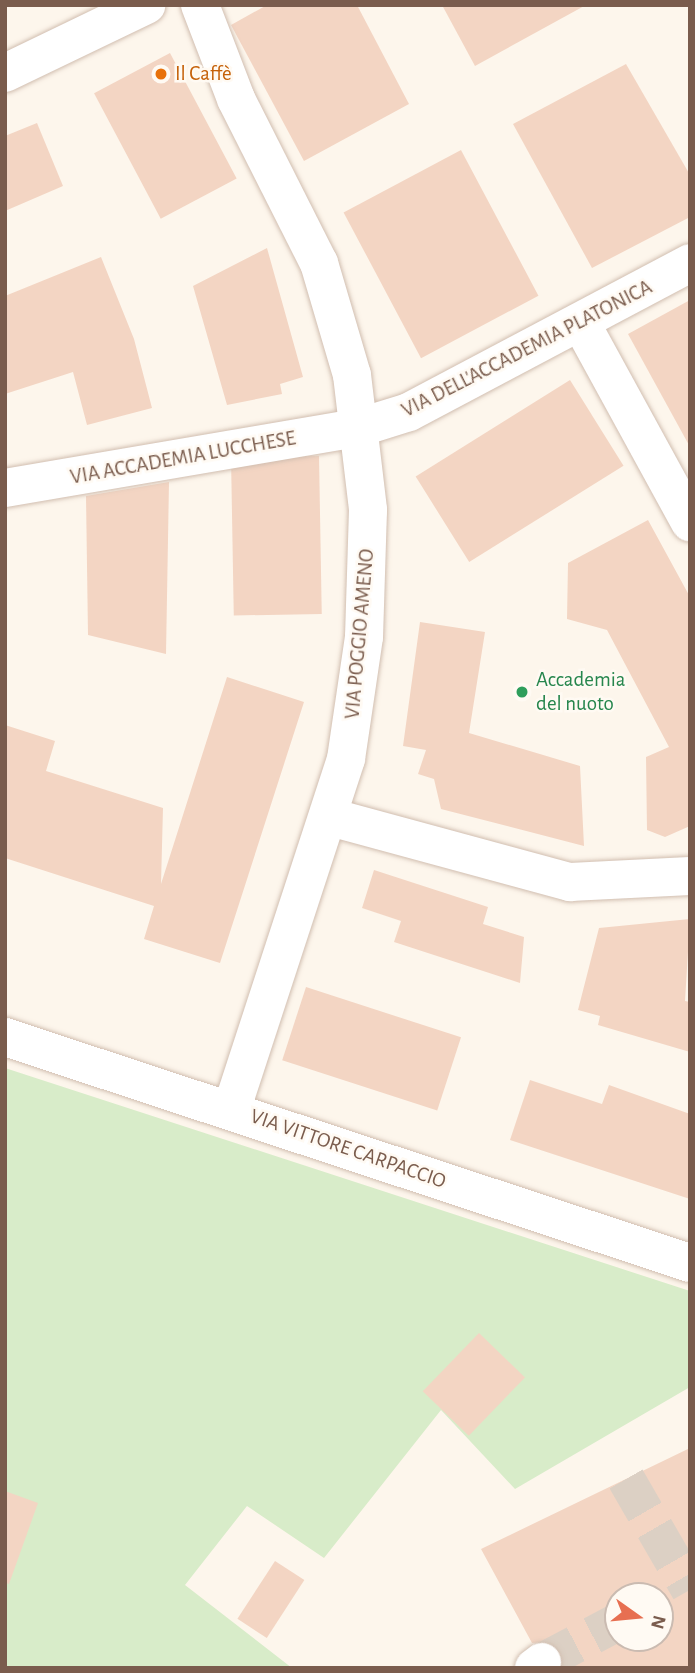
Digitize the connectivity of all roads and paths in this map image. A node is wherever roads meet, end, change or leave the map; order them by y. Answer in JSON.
{"nodes":[{"id":1,"x":146,"y":5,"type":"edge"},
{"id":2,"x":200,"y":5,"type":"edge"},
{"id":3,"x":5,"y":73,"type":"edge"},
{"id":4,"x":690,"y":263,"type":"edge"},
{"id":5,"x":582,"y":325,"type":"junction"},
{"id":6,"x":362,"y":427,"type":"junction"},
{"id":7,"x":5,"y":488,"type":"edge"},
{"id":8,"x":690,"y":522,"type":"edge"},
{"id":9,"x":330,"y":817,"type":"junction"},
{"id":10,"x":690,"y":876,"type":"edge"},
{"id":11,"x":5,"y":1037,"type":"edge"},
{"id":12,"x":231,"y":1110,"type":"junction"},
{"id":13,"x":690,"y":1263,"type":"edge"}],
"edges":[{"from":1,"to":3,"type":"street"},
{"from":2,"to":6,"type":"street","name":"VIA POGGIO AMENO"},
{"from":4,"to":5,"type":"street","name":"VIA DELL'ACCADEMIA PLATONICA"},
{"from":5,"to":6,"type":"street","name":"VIA DELL'ACCADEMIA PLATONICA"},
{"from":5,"to":8,"type":"street"},
{"from":6,"to":7,"type":"street","name":"VIA ACCADEMIA LUCCHESE"},
{"from":6,"to":9,"type":"street","name":"VIA POGGIO AMENO"},
{"from":9,"to":10,"type":"street"},
{"from":9,"to":12,"type":"street","name":"VIA POGGIO AMENO"},
{"from":11,"to":12,"type":"street","name":"VIA VITTORE CARPACCIO"},
{"from":12,"to":13,"type":"street","name":"VIA VITTORE CARPACCIO"}]}
